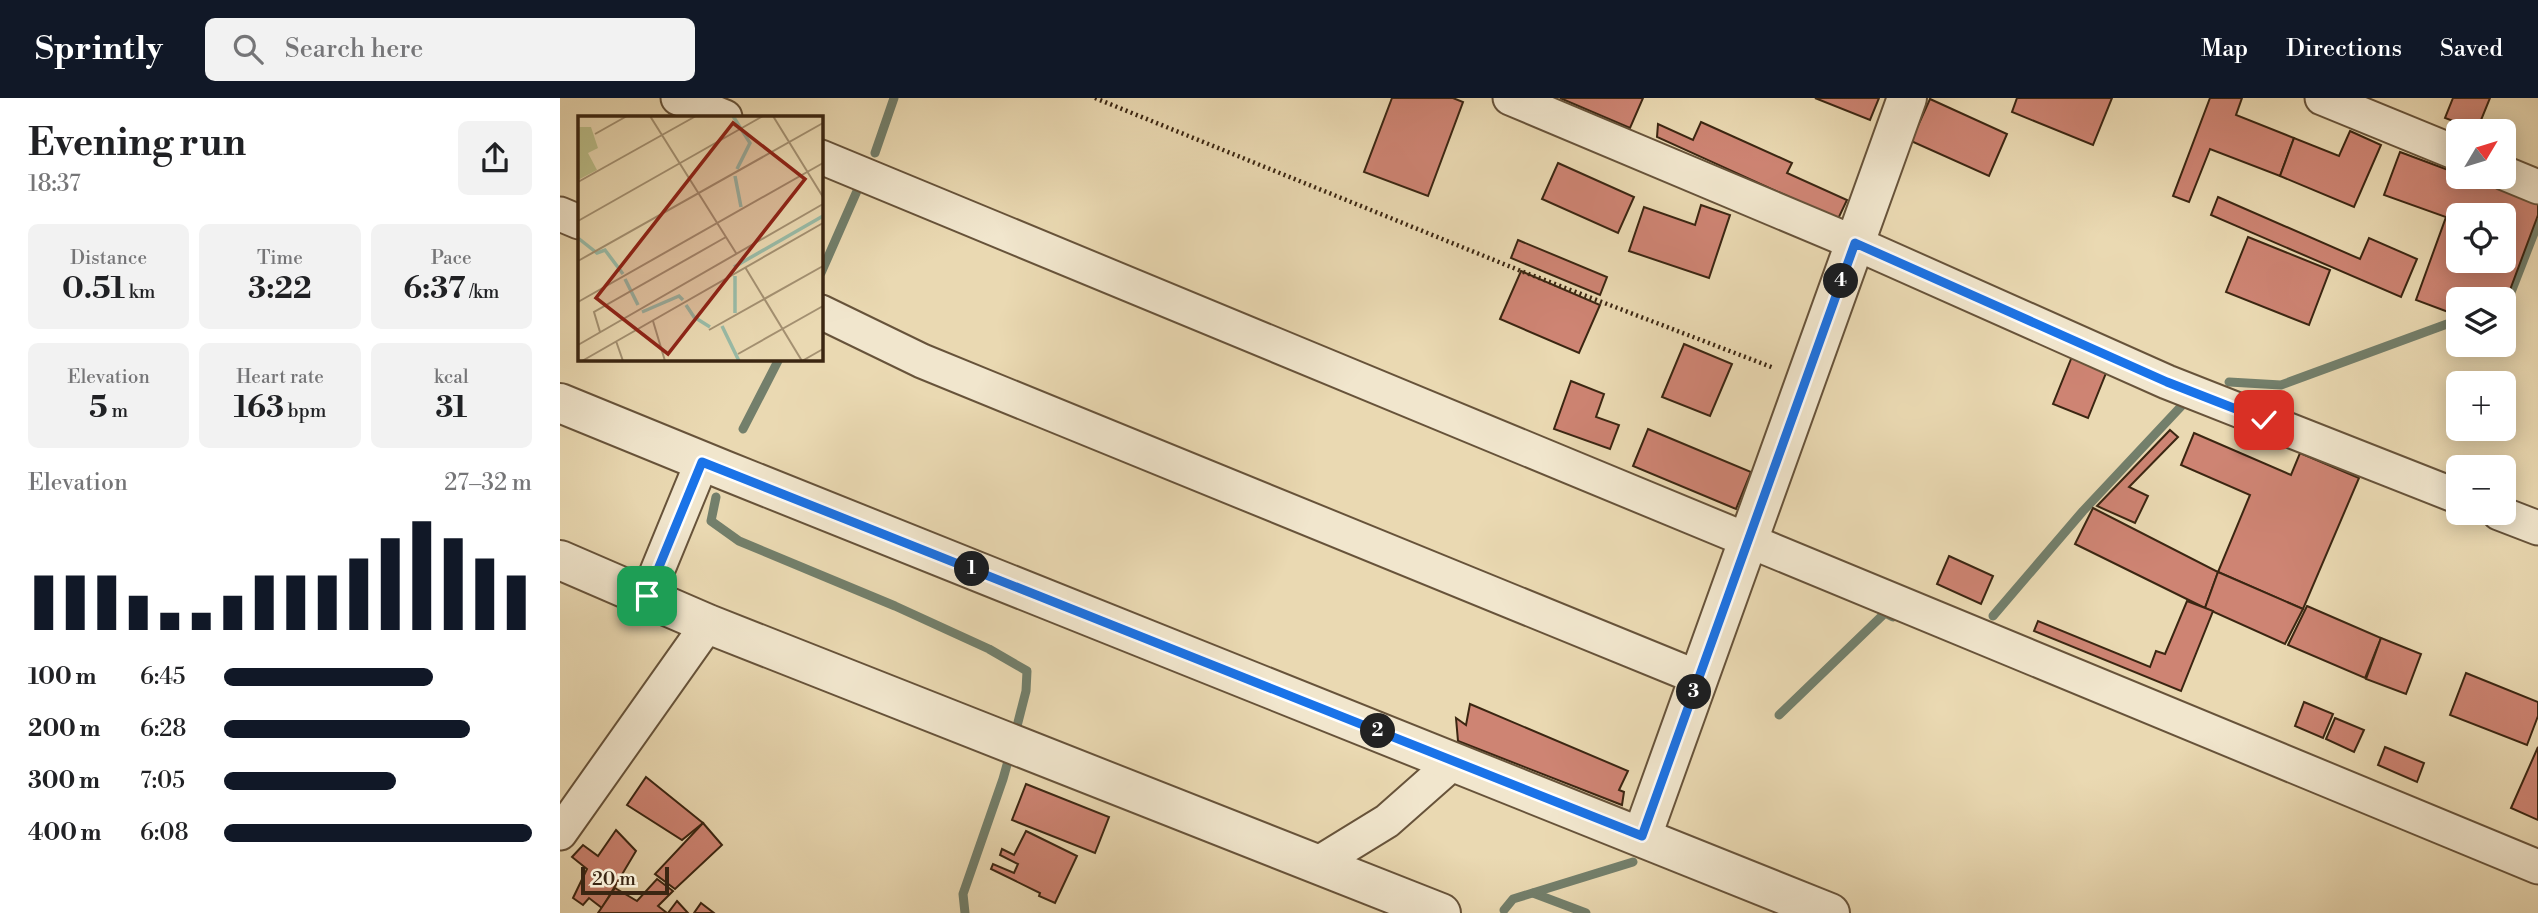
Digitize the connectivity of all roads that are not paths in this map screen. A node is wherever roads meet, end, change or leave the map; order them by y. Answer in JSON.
{"nodes":[{"id":1,"x":678,"y":98,"type":"edge"},
{"id":2,"x":1510,"y":98,"type":"edge"},
{"id":3,"x":1907,"y":98,"type":"edge"},
{"id":4,"x":2322,"y":98,"type":"edge"},
{"id":5,"x":723,"y":116,"type":"edge"},
{"id":6,"x":2446,"y":150,"type":"edge"},
{"id":7,"x":822,"y":157,"type":"edge"},
{"id":8,"x":2516,"y":178,"type":"edge"},
{"id":9,"x":2538,"y":187,"type":"edge"},
{"id":10,"x":560,"y":214,"type":"edge"},
{"id":11,"x":578,"y":222,"type":"edge"},
{"id":12,"x":1855,"y":243,"type":"junction"},
{"id":13,"x":822,"y":313,"type":"edge"},
{"id":14,"x":560,"y":403,"type":"edge"},
{"id":15,"x":702,"y":462,"type":"junction"},
{"id":16,"x":2446,"y":492,"type":"edge"},
{"id":17,"x":2516,"y":520,"type":"edge"},
{"id":18,"x":2538,"y":528,"type":"edge"},
{"id":19,"x":1748,"y":540,"type":"junction"},
{"id":20,"x":560,"y":560,"type":"edge"},
{"id":21,"x":647,"y":596,"type":"junction"},
{"id":22,"x":708,"y":624,"type":"junction"},
{"id":23,"x":1699,"y":678,"type":"junction"},
{"id":24,"x":1455,"y":761,"type":"junction"},
{"id":25,"x":560,"y":833,"type":"edge"},
{"id":26,"x":1642,"y":836,"type":"junction"},
{"id":27,"x":1317,"y":864,"type":"junction"},
{"id":28,"x":2538,"y":867,"type":"edge"},
{"id":29,"x":1441,"y":913,"type":"edge"},
{"id":30,"x":1830,"y":913,"type":"edge"}],
"edges":[{"from":1,"to":5,"type":"street"},
{"from":2,"to":12,"type":"street"},
{"from":3,"to":12,"type":"street"},
{"from":4,"to":6,"type":"street"},
{"from":7,"to":19,"type":"street"},
{"from":8,"to":9,"type":"street"},
{"from":10,"to":11,"type":"street"},
{"from":12,"to":16,"type":"street"},
{"from":12,"to":19,"type":"street"},
{"from":13,"to":23,"type":"street"},
{"from":14,"to":15,"type":"street"},
{"from":15,"to":21,"type":"street"},
{"from":15,"to":24,"type":"street"},
{"from":17,"to":18,"type":"street"},
{"from":19,"to":23,"type":"street"},
{"from":19,"to":28,"type":"street"},
{"from":20,"to":21,"type":"street"},
{"from":21,"to":22,"type":"street"},
{"from":22,"to":25,"type":"street"},
{"from":22,"to":27,"type":"street"},
{"from":23,"to":26,"type":"street"},
{"from":24,"to":26,"type":"street"},
{"from":24,"to":27,"type":"street"},
{"from":26,"to":30,"type":"street"},
{"from":27,"to":29,"type":"street"}]}
